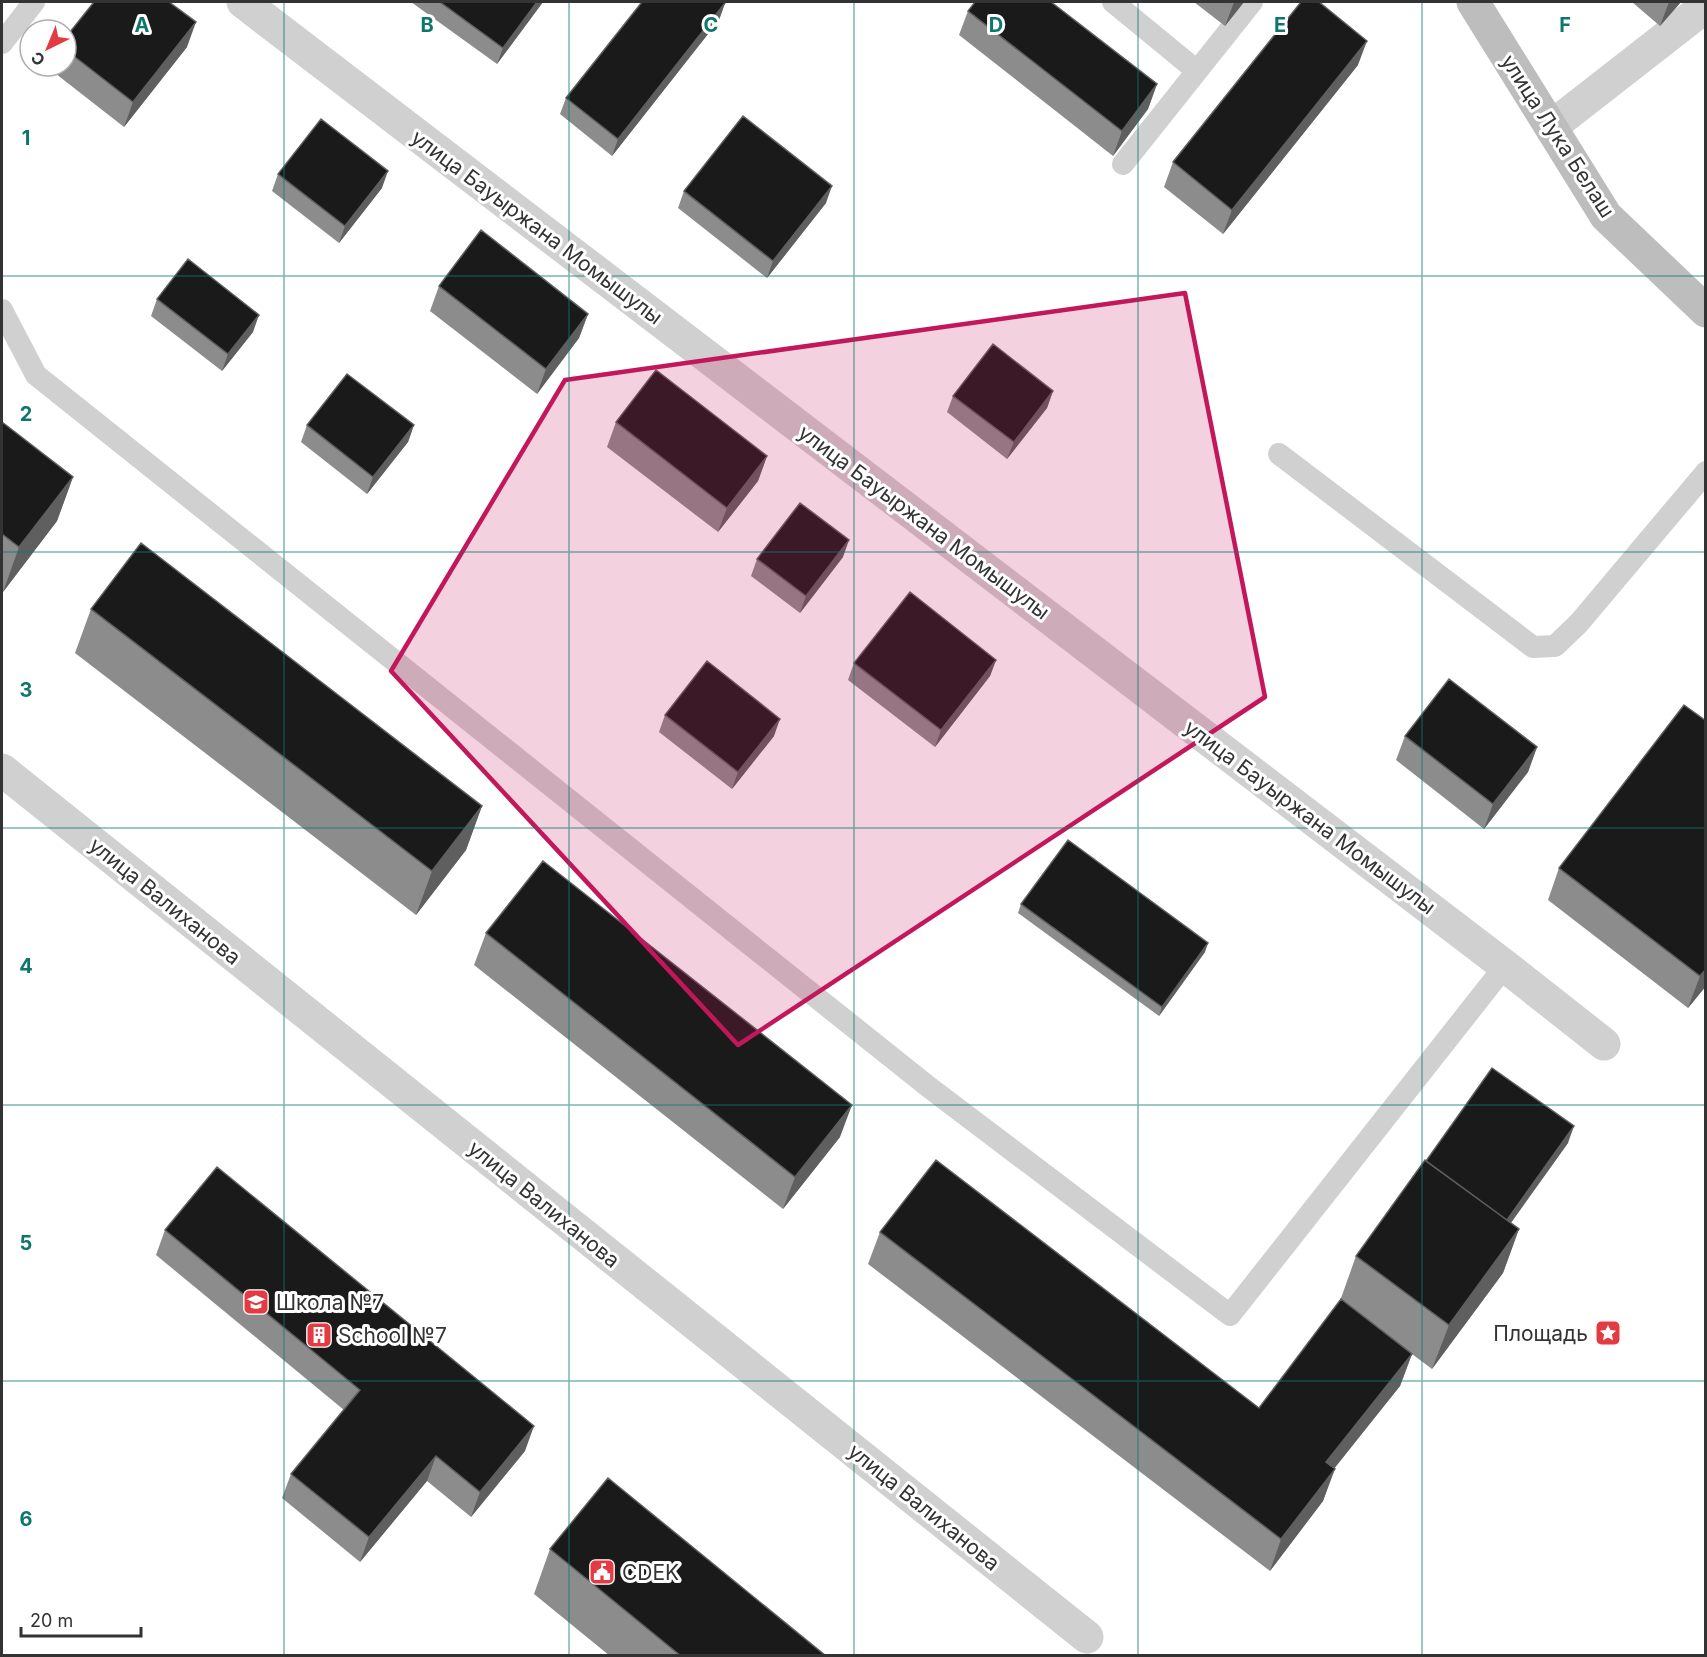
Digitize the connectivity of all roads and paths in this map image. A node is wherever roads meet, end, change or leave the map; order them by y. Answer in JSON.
{"nodes":[{"id":1,"x":34,"y":2,"type":"edge"},
{"id":2,"x":243,"y":2,"type":"edge"},
{"id":3,"x":1113,"y":2,"type":"edge"},
{"id":4,"x":1252,"y":2,"type":"edge"},
{"id":5,"x":1473,"y":2,"type":"edge"},
{"id":6,"x":1706,"y":6,"type":"edge"},
{"id":7,"x":2,"y":43,"type":"edge"},
{"id":8,"x":1197,"y":71,"type":"junction"},
{"id":9,"x":1551,"y":127,"type":"junction"},
{"id":10,"x":1123,"y":164,"type":"dead end"},
{"id":11,"x":2,"y":310,"type":"edge"},
{"id":12,"x":1706,"y":311,"type":"edge"},
{"id":13,"x":1279,"y":454,"type":"dead end"},
{"id":14,"x":1706,"y":472,"type":"edge"},
{"id":15,"x":2,"y":771,"type":"edge"},
{"id":16,"x":1505,"y":966,"type":"junction"},
{"id":17,"x":1604,"y":1044,"type":"dead end"},
{"id":18,"x":1087,"y":1637,"type":"dead end"}],
"edges":[{"from":1,"to":7,"type":"lane"},
{"from":2,"to":16,"type":"street","name":"улица Бауыржана Момышулы"},
{"from":3,"to":8,"type":"lane"},
{"from":4,"to":8,"type":"lane"},
{"from":5,"to":9,"type":"main road","name":"улица Лука Белаш"},
{"from":6,"to":9,"type":"street"},
{"from":8,"to":10,"type":"lane"},
{"from":9,"to":12,"type":"main road","name":"улица Лука Белаш"},
{"from":11,"to":16,"type":"lane"},
{"from":13,"to":14,"type":"lane"},
{"from":15,"to":18,"type":"street","name":"улица Валиханова"},
{"from":16,"to":17,"type":"street","name":"улица Бауыржана Момышулы"}]}
